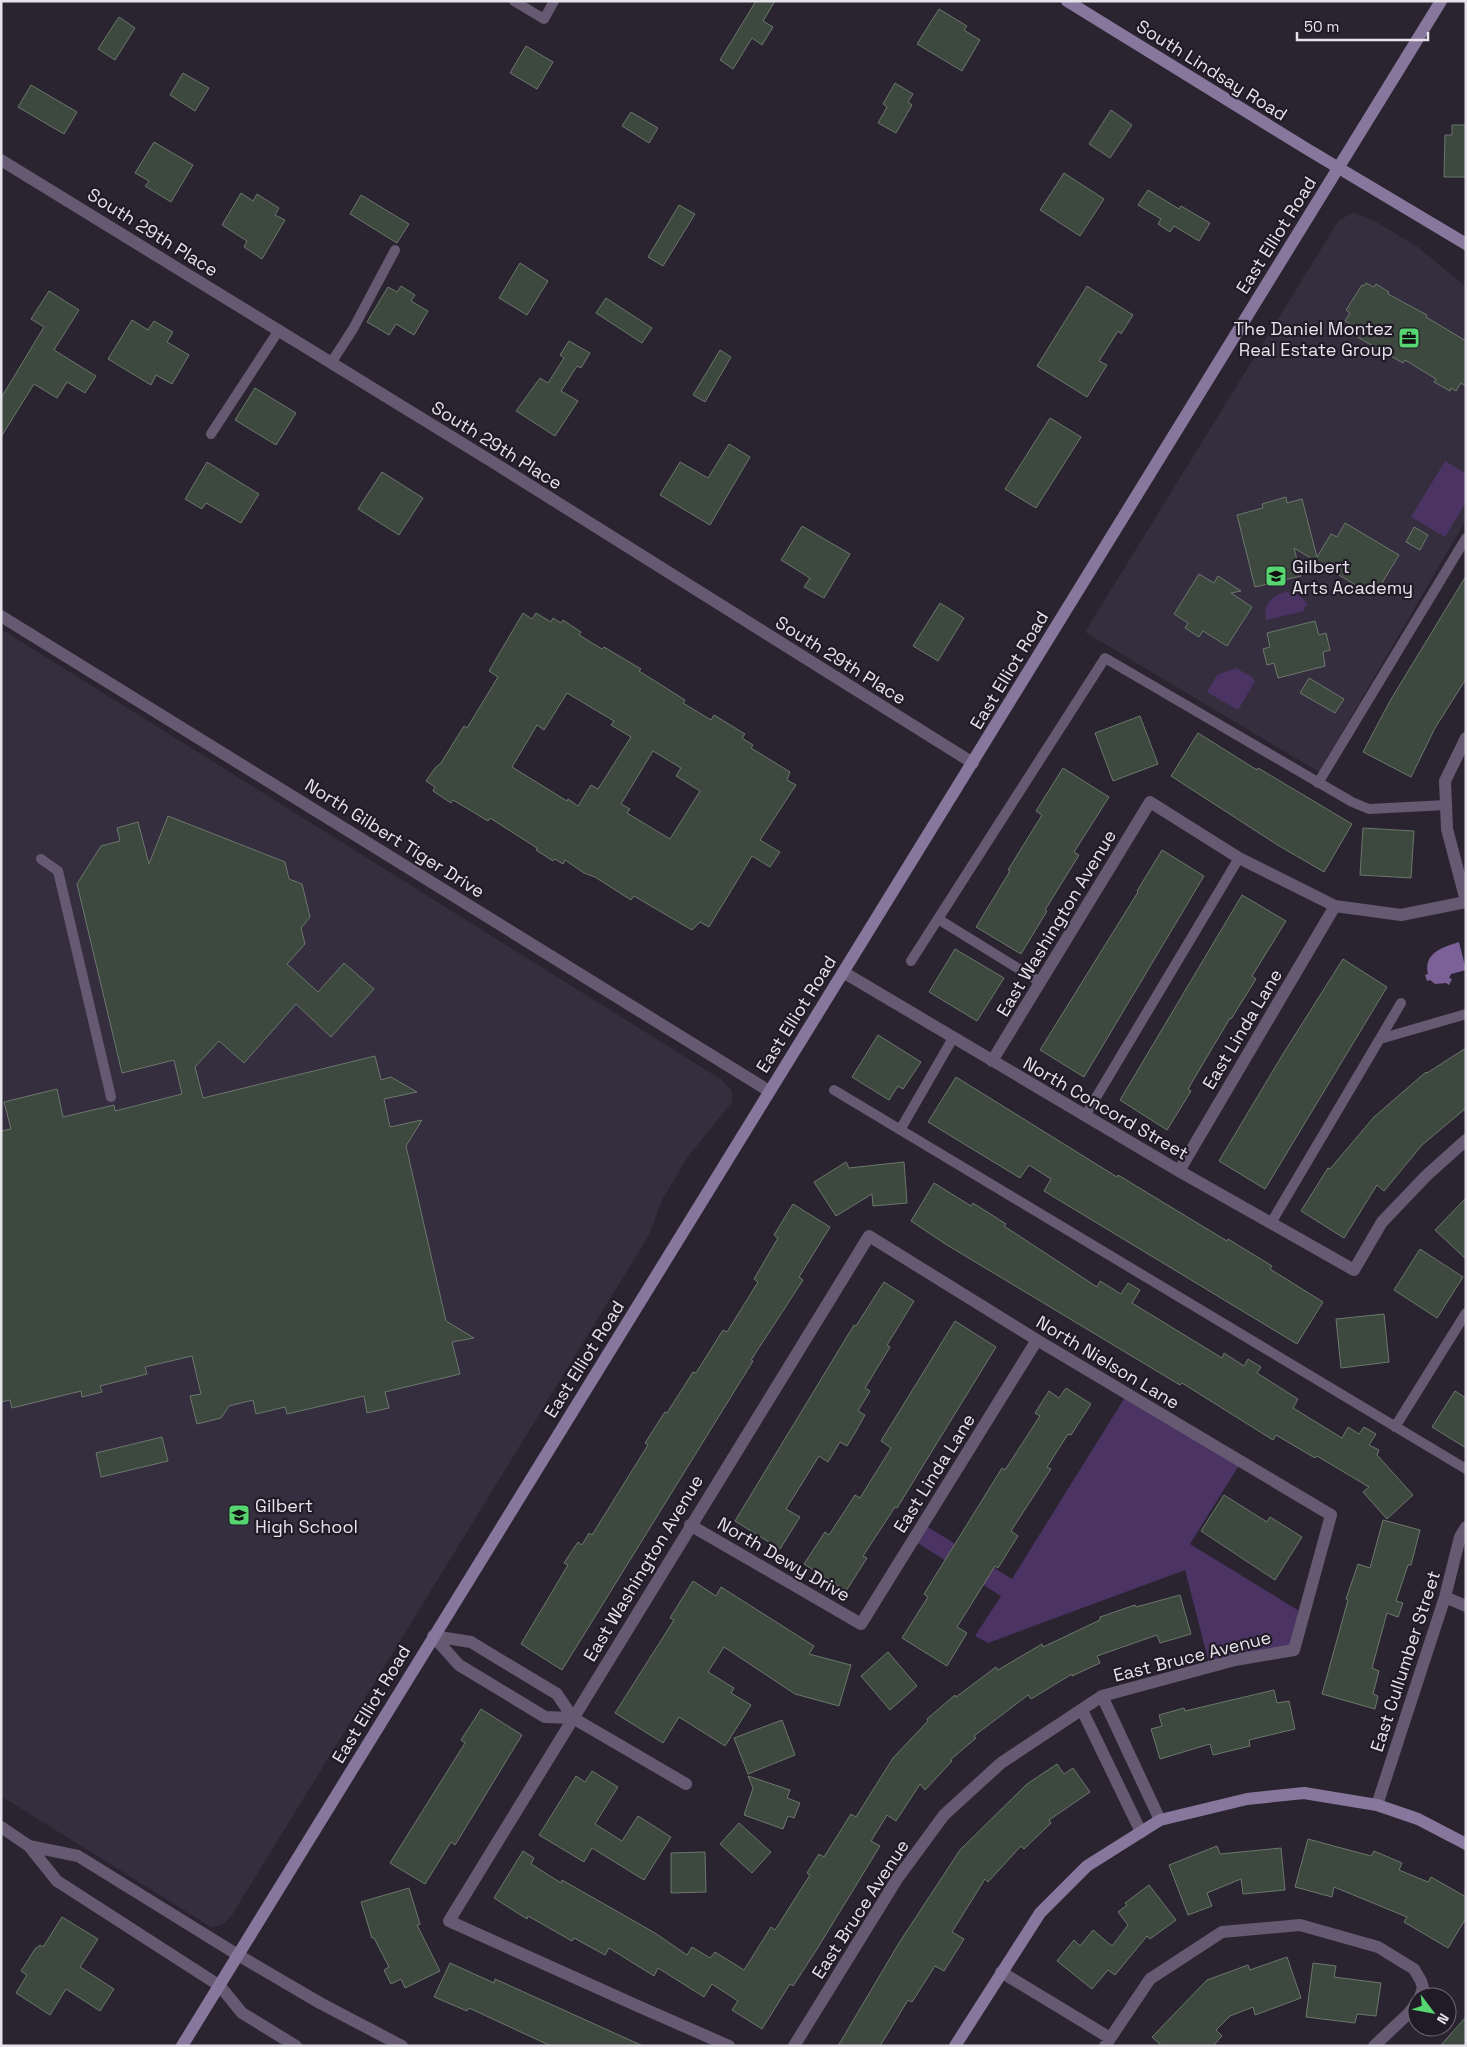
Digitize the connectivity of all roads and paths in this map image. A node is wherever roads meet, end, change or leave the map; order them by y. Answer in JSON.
{"nodes":[{"id":1,"x":514,"y":1,"type":"edge"},
{"id":2,"x":554,"y":1,"type":"edge"},
{"id":3,"x":1067,"y":1,"type":"edge"},
{"id":4,"x":1441,"y":1,"type":"edge"},
{"id":5,"x":1,"y":160,"type":"edge"},
{"id":6,"x":1338,"y":167,"type":"junction"},
{"id":7,"x":1466,"y":244,"type":"edge"},
{"id":8,"x":395,"y":250,"type":"dead end"},
{"id":9,"x":279,"y":330,"type":"junction"},
{"id":10,"x":331,"y":363,"type":"junction"},
{"id":11,"x":211,"y":434,"type":"dead end"},
{"id":12,"x":1466,"y":538,"type":"edge"},
{"id":13,"x":1,"y":616,"type":"edge"},
{"id":14,"x":1466,"y":738,"type":"edge"},
{"id":15,"x":973,"y":763,"type":"junction"},
{"id":16,"x":1318,"y":783,"type":"junction"},
{"id":17,"x":1446,"y":806,"type":"junction"},
{"id":18,"x":1239,"y":858,"type":"junction"},
{"id":19,"x":41,"y":859,"type":"dead end"},
{"id":20,"x":1466,"y":901,"type":"edge"},
{"id":21,"x":1335,"y":906,"type":"junction"},
{"id":22,"x":938,"y":919,"type":"junction"},
{"id":23,"x":911,"y":961,"type":"dead end"},
{"id":24,"x":844,"y":972,"type":"junction"},
{"id":25,"x":1040,"y":982,"type":"junction"},
{"id":26,"x":1401,"y":1003,"type":"dead end"},
{"id":27,"x":1466,"y":1014,"type":"edge"},
{"id":28,"x":953,"y":1038,"type":"junction"},
{"id":29,"x":1380,"y":1039,"type":"junction"},
{"id":30,"x":992,"y":1061,"type":"junction"},
{"id":31,"x":834,"y":1090,"type":"dead end"},
{"id":32,"x":769,"y":1091,"type":"junction"},
{"id":33,"x":111,"y":1097,"type":"dead end"},
{"id":34,"x":1085,"y":1116,"type":"junction"},
{"id":35,"x":900,"y":1130,"type":"junction"},
{"id":36,"x":1466,"y":1140,"type":"edge"},
{"id":37,"x":1179,"y":1171,"type":"junction"},
{"id":38,"x":1271,"y":1223,"type":"junction"},
{"id":39,"x":869,"y":1236,"type":"joint"},
{"id":40,"x":1466,"y":1313,"type":"edge"},
{"id":41,"x":1037,"y":1340,"type":"junction"},
{"id":42,"x":1395,"y":1427,"type":"junction"},
{"id":43,"x":1466,"y":1469,"type":"edge"},
{"id":44,"x":1331,"y":1516,"type":"joint"},
{"id":45,"x":690,"y":1525,"type":"junction"},
{"id":46,"x":1466,"y":1528,"type":"edge"},
{"id":47,"x":1445,"y":1597,"type":"junction"},
{"id":48,"x":1466,"y":1606,"type":"edge"},
{"id":49,"x":861,"y":1624,"type":"joint"},
{"id":50,"x":433,"y":1636,"type":"junction"},
{"id":51,"x":1102,"y":1696,"type":"junction"},
{"id":52,"x":1082,"y":1710,"type":"junction"},
{"id":53,"x":572,"y":1718,"type":"junction"},
{"id":54,"x":686,"y":1784,"type":"dead end"},
{"id":55,"x":1377,"y":1805,"type":"junction"},
{"id":56,"x":1160,"y":1820,"type":"junction"},
{"id":57,"x":1,"y":1827,"type":"edge"},
{"id":58,"x":1141,"y":1832,"type":"junction"},
{"id":59,"x":1466,"y":1844,"type":"edge"},
{"id":60,"x":29,"y":1846,"type":"junction"},
{"id":61,"x":238,"y":1956,"type":"junction"},
{"id":62,"x":1001,"y":1972,"type":"junction"},
{"id":63,"x":220,"y":1986,"type":"junction"},
{"id":64,"x":1422,"y":1987,"type":"edge"},
{"id":65,"x":1407,"y":2016,"type":"edge"},
{"id":66,"x":1107,"y":2042,"type":"edge"},
{"id":67,"x":182,"y":2046,"type":"edge"},
{"id":68,"x":296,"y":2046,"type":"edge"},
{"id":69,"x":402,"y":2046,"type":"edge"},
{"id":70,"x":729,"y":2046,"type":"edge"},
{"id":71,"x":794,"y":2046,"type":"edge"},
{"id":72,"x":955,"y":2046,"type":"edge"},
{"id":73,"x":1374,"y":2046,"type":"edge"}],
"edges":[{"from":1,"to":2,"type":"lane"},
{"from":3,"to":6,"type":"main road","name":"South Lindsay Road"},
{"from":4,"to":6,"type":"main road","name":"East Elliot Road"},
{"from":5,"to":9,"type":"street","name":"South 29th Place"},
{"from":6,"to":7,"type":"main road","name":"South Lindsay Road"},
{"from":6,"to":15,"type":"main road","name":"East Elliot Road"},
{"from":8,"to":10,"type":"lane"},
{"from":9,"to":10,"type":"street","name":"South 29th Place"},
{"from":9,"to":11,"type":"lane"},
{"from":10,"to":15,"type":"street","name":"South 29th Place"},
{"from":12,"to":16,"type":"lane"},
{"from":13,"to":32,"type":"street","name":"North Gilbert Tiger Drive"},
{"from":14,"to":17,"type":"street"},
{"from":15,"to":24,"type":"main road","name":"East Elliot Road"},
{"from":16,"to":17,"type":"lane"},
{"from":16,"to":22,"type":"lane"},
{"from":17,"to":20,"type":"street"},
{"from":18,"to":21,"type":"street"},
{"from":18,"to":25,"type":"street","name":"East Washington Avenue"},
{"from":18,"to":34,"type":"lane"},
{"from":19,"to":33,"type":"lane"},
{"from":20,"to":21,"type":"street"},
{"from":21,"to":37,"type":"street","name":"East Linda Lane"},
{"from":22,"to":23,"type":"lane"},
{"from":22,"to":25,"type":"lane"},
{"from":24,"to":28,"type":"street","name":"North Concord Street"},
{"from":24,"to":32,"type":"main road","name":"East Elliot Road"},
{"from":25,"to":30,"type":"street","name":"East Washington Avenue"},
{"from":26,"to":29,"type":"lane"},
{"from":27,"to":29,"type":"lane"},
{"from":28,"to":30,"type":"street","name":"North Concord Street"},
{"from":28,"to":35,"type":"lane"},
{"from":29,"to":38,"type":"lane"},
{"from":30,"to":34,"type":"street","name":"North Concord Street"},
{"from":31,"to":35,"type":"lane"},
{"from":32,"to":50,"type":"main road","name":"East Elliot Road"},
{"from":34,"to":37,"type":"street","name":"North Concord Street"},
{"from":35,"to":42,"type":"lane"},
{"from":36,"to":38,"type":"street","name":"North Concord Street"},
{"from":37,"to":38,"type":"street","name":"North Concord Street"},
{"from":39,"to":41,"type":"street","name":"North Nielson Lane"},
{"from":39,"to":45,"type":"street","name":"East Washington Avenue"},
{"from":40,"to":42,"type":"lane"},
{"from":41,"to":44,"type":"street","name":"North Nielson Lane"},
{"from":41,"to":49,"type":"street","name":"East Linda Lane"},
{"from":42,"to":43,"type":"lane"},
{"from":44,"to":51,"type":"street","name":"East Bruce Avenue"},
{"from":45,"to":49,"type":"street","name":"North Dewy Drive"},
{"from":45,"to":53,"type":"street","name":"East Washington Avenue"},
{"from":46,"to":47,"type":"street","name":"East Cullumber Street"},
{"from":47,"to":48,"type":"street"},
{"from":47,"to":55,"type":"street","name":"East Cullumber Street"},
{"from":50,"to":53,"type":"street"},
{"from":50,"to":53,"type":"street"},
{"from":50,"to":61,"type":"main road","name":"East Elliot Road"},
{"from":51,"to":52,"type":"street","name":"East Bruce Avenue"},
{"from":51,"to":56,"type":"street"},
{"from":52,"to":58,"type":"street"},
{"from":52,"to":71,"type":"street","name":"East Bruce Avenue"},
{"from":53,"to":54,"type":"street"},
{"from":53,"to":70,"type":"street","name":"East Washington Avenue"},
{"from":55,"to":56,"type":"main road"},
{"from":55,"to":59,"type":"main road"},
{"from":56,"to":58,"type":"main road"},
{"from":57,"to":60,"type":"street"},
{"from":58,"to":62,"type":"main road"},
{"from":60,"to":61,"type":"street"},
{"from":60,"to":63,"type":"street"},
{"from":61,"to":63,"type":"main road","name":"East Elliot Road"},
{"from":61,"to":69,"type":"street"},
{"from":62,"to":66,"type":"street"},
{"from":62,"to":72,"type":"main road"},
{"from":63,"to":67,"type":"main road","name":"East Elliot Road"},
{"from":63,"to":68,"type":"street"},
{"from":64,"to":66,"type":"street"},
{"from":65,"to":73,"type":"street"}]}
